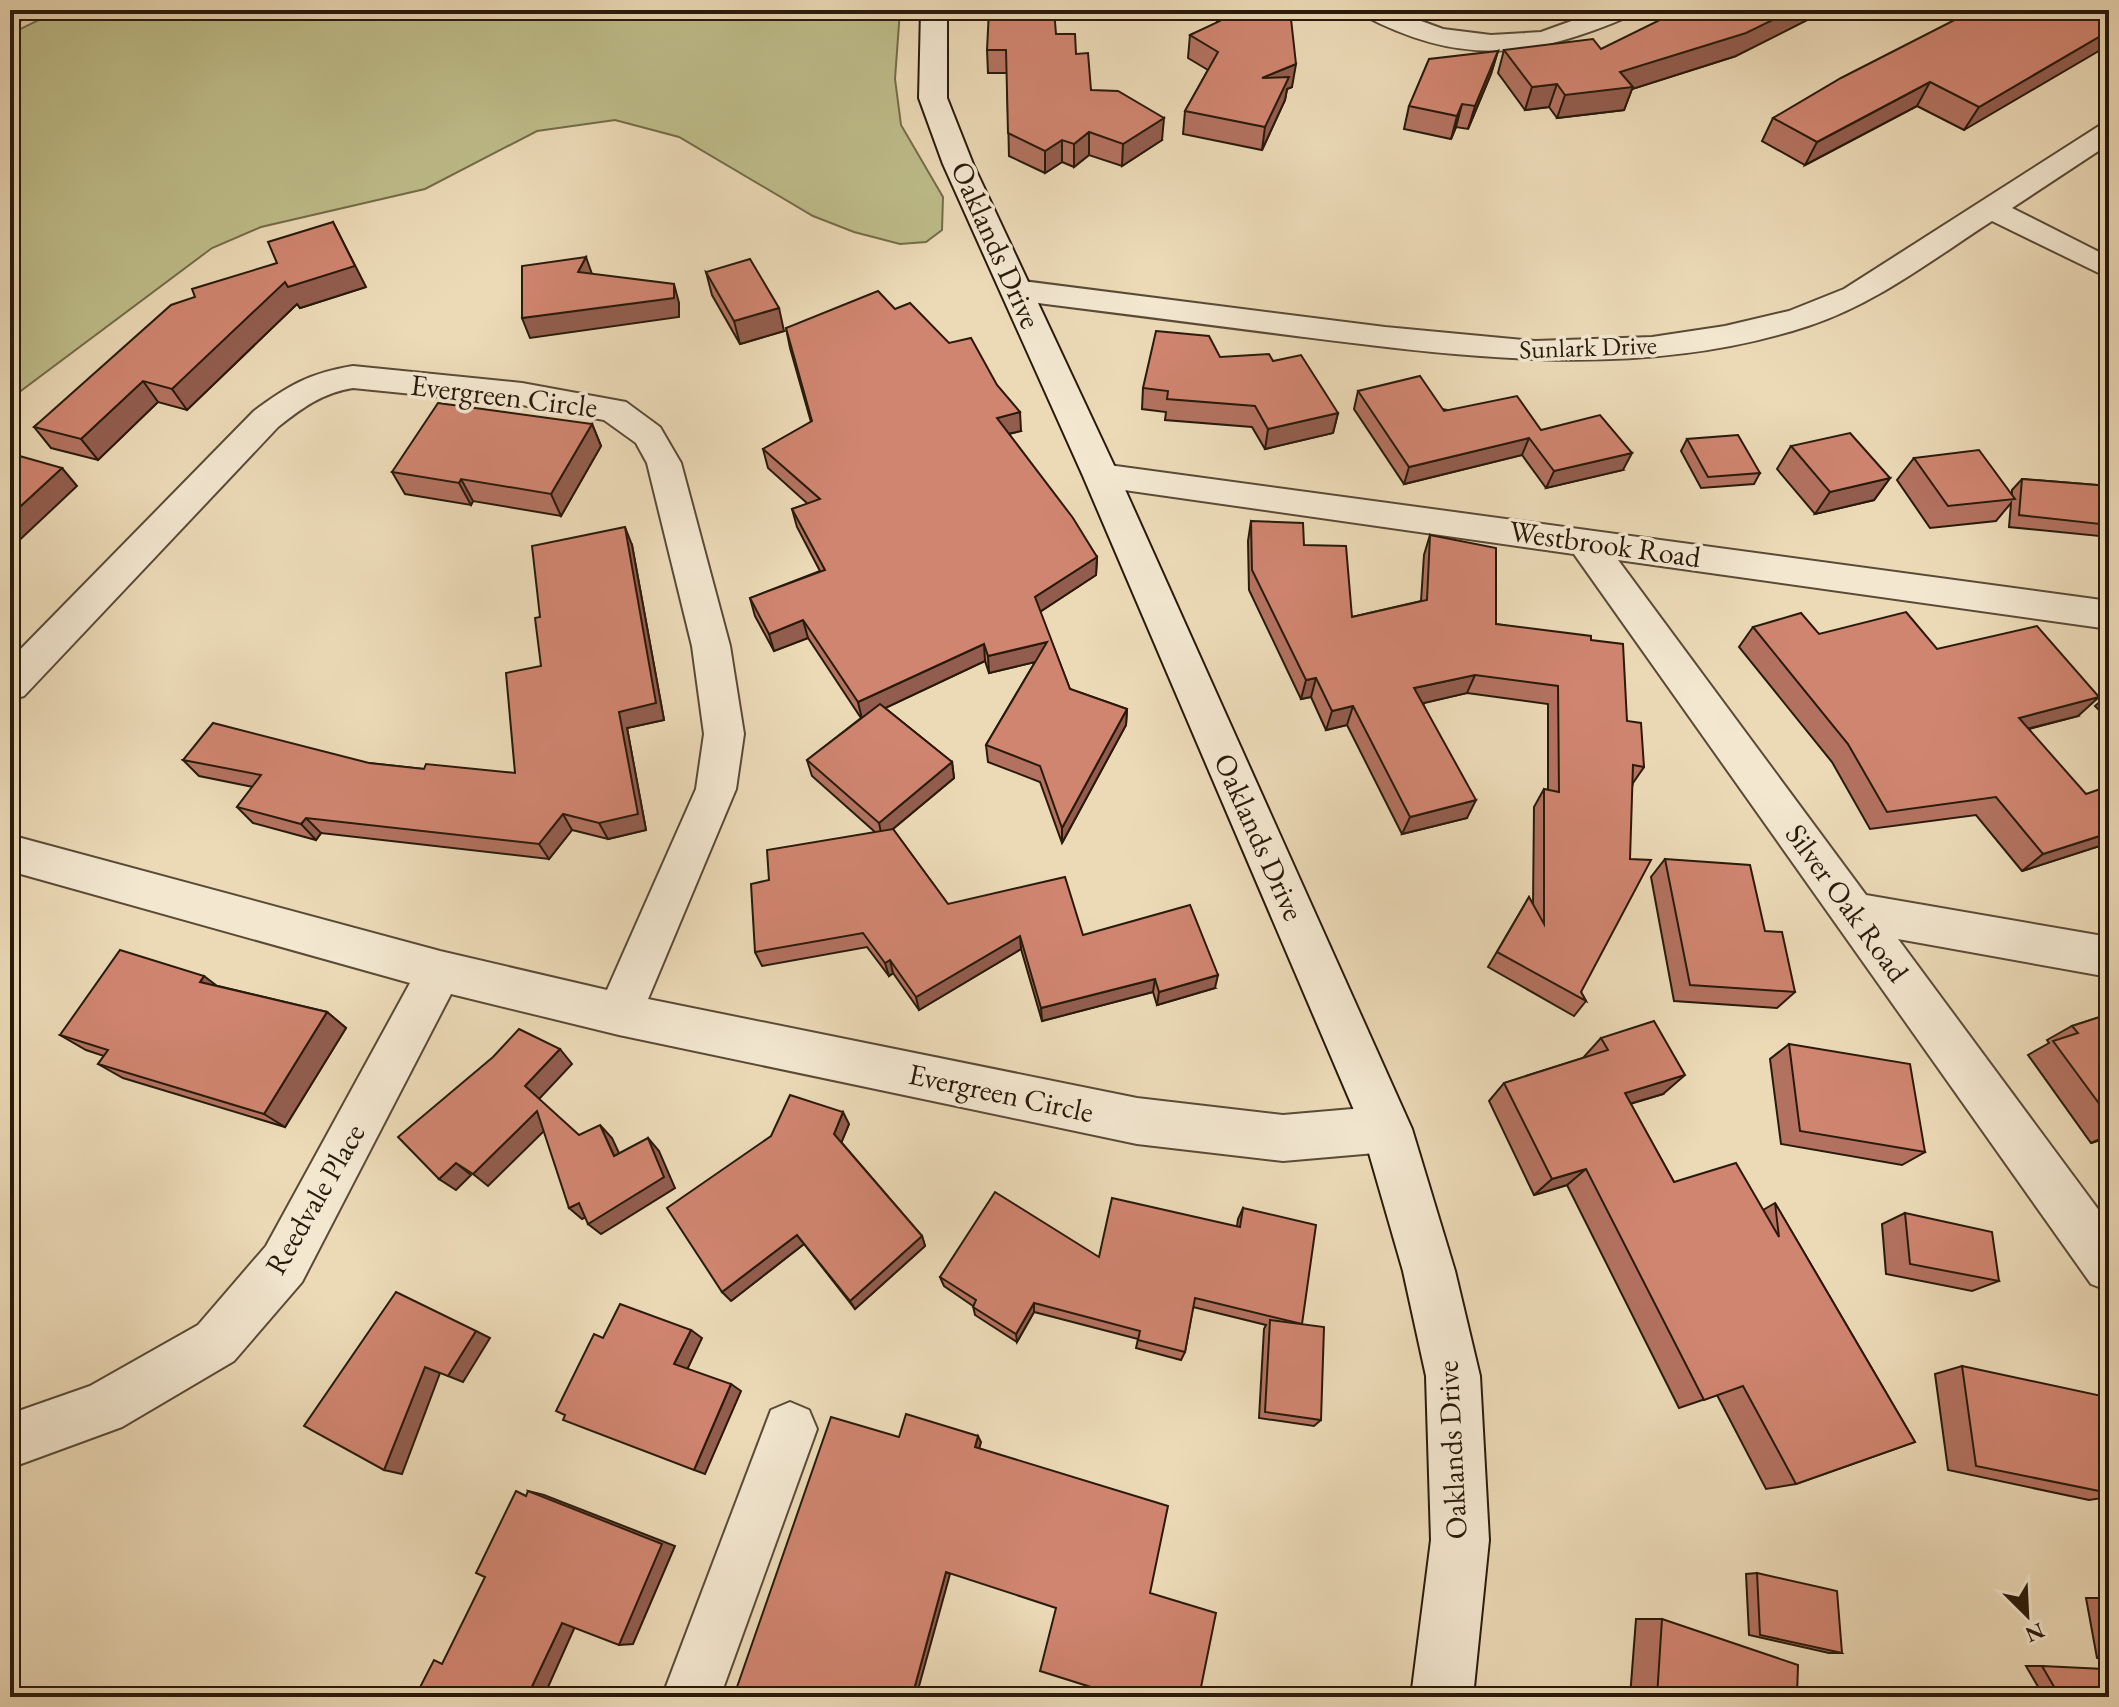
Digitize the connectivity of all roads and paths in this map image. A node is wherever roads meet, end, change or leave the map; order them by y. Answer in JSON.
{"nodes":[{"id":1,"x":19,"y":10,"type":"edge"},
{"id":2,"x":934,"y":10,"type":"edge"},
{"id":3,"x":1372,"y":10,"type":"edge"},
{"id":4,"x":1623,"y":10,"type":"edge"},
{"id":5,"x":10,"y":16,"type":"edge"},
{"id":6,"x":2109,"y":132,"type":"edge"},
{"id":7,"x":1991,"y":209,"type":"junction"},
{"id":8,"x":2109,"y":269,"type":"edge"},
{"id":9,"x":1015,"y":290,"type":"junction"},
{"id":10,"x":1101,"y":476,"type":"junction"},
{"id":11,"x":1584,"y":541,"type":"junction"},
{"id":12,"x":2109,"y":615,"type":"edge"},
{"id":13,"x":10,"y":685,"type":"edge"},
{"id":14,"x":10,"y":853,"type":"edge"},
{"id":15,"x":1853,"y":912,"type":"junction"},
{"id":16,"x":2109,"y":957,"type":"edge"},
{"id":17,"x":440,"y":971,"type":"junction"},
{"id":18,"x":619,"y":1014,"type":"junction"},
{"id":19,"x":1387,"y":1129,"type":"junction"},
{"id":20,"x":2109,"y":1266,"type":"edge"},
{"id":21,"x":790,"y":1429,"type":"dead end"},
{"id":22,"x":10,"y":1441,"type":"edge"},
{"id":23,"x":691,"y":1697,"type":"edge"},
{"id":24,"x":1442,"y":1697,"type":"edge"}],
"edges":[{"from":1,"to":5,"type":"street"},
{"from":2,"to":9,"type":"street","name":"Oaklands Drive"},
{"from":3,"to":4,"type":"street"},
{"from":6,"to":7,"type":"street","name":"Sunlark Drive"},
{"from":7,"to":8,"type":"street"},
{"from":7,"to":9,"type":"street","name":"Sunlark Drive"},
{"from":9,"to":10,"type":"street","name":"Oaklands Drive"},
{"from":10,"to":11,"type":"street","name":"Westbrook Road"},
{"from":10,"to":19,"type":"street","name":"Oaklands Drive"},
{"from":11,"to":12,"type":"street","name":"Westbrook Road"},
{"from":11,"to":15,"type":"street","name":"Silver Oak Road"},
{"from":13,"to":18,"type":"street","name":"Evergreen Circle"},
{"from":14,"to":17,"type":"street","name":"Evergreen Circle"},
{"from":15,"to":16,"type":"street"},
{"from":15,"to":20,"type":"street","name":"Silver Oak Road"},
{"from":17,"to":18,"type":"street","name":"Evergreen Circle"},
{"from":17,"to":22,"type":"street","name":"Reedvale Place"},
{"from":18,"to":19,"type":"street","name":"Evergreen Circle"},
{"from":19,"to":24,"type":"street","name":"Oaklands Drive"},
{"from":21,"to":23,"type":"street"}]}
